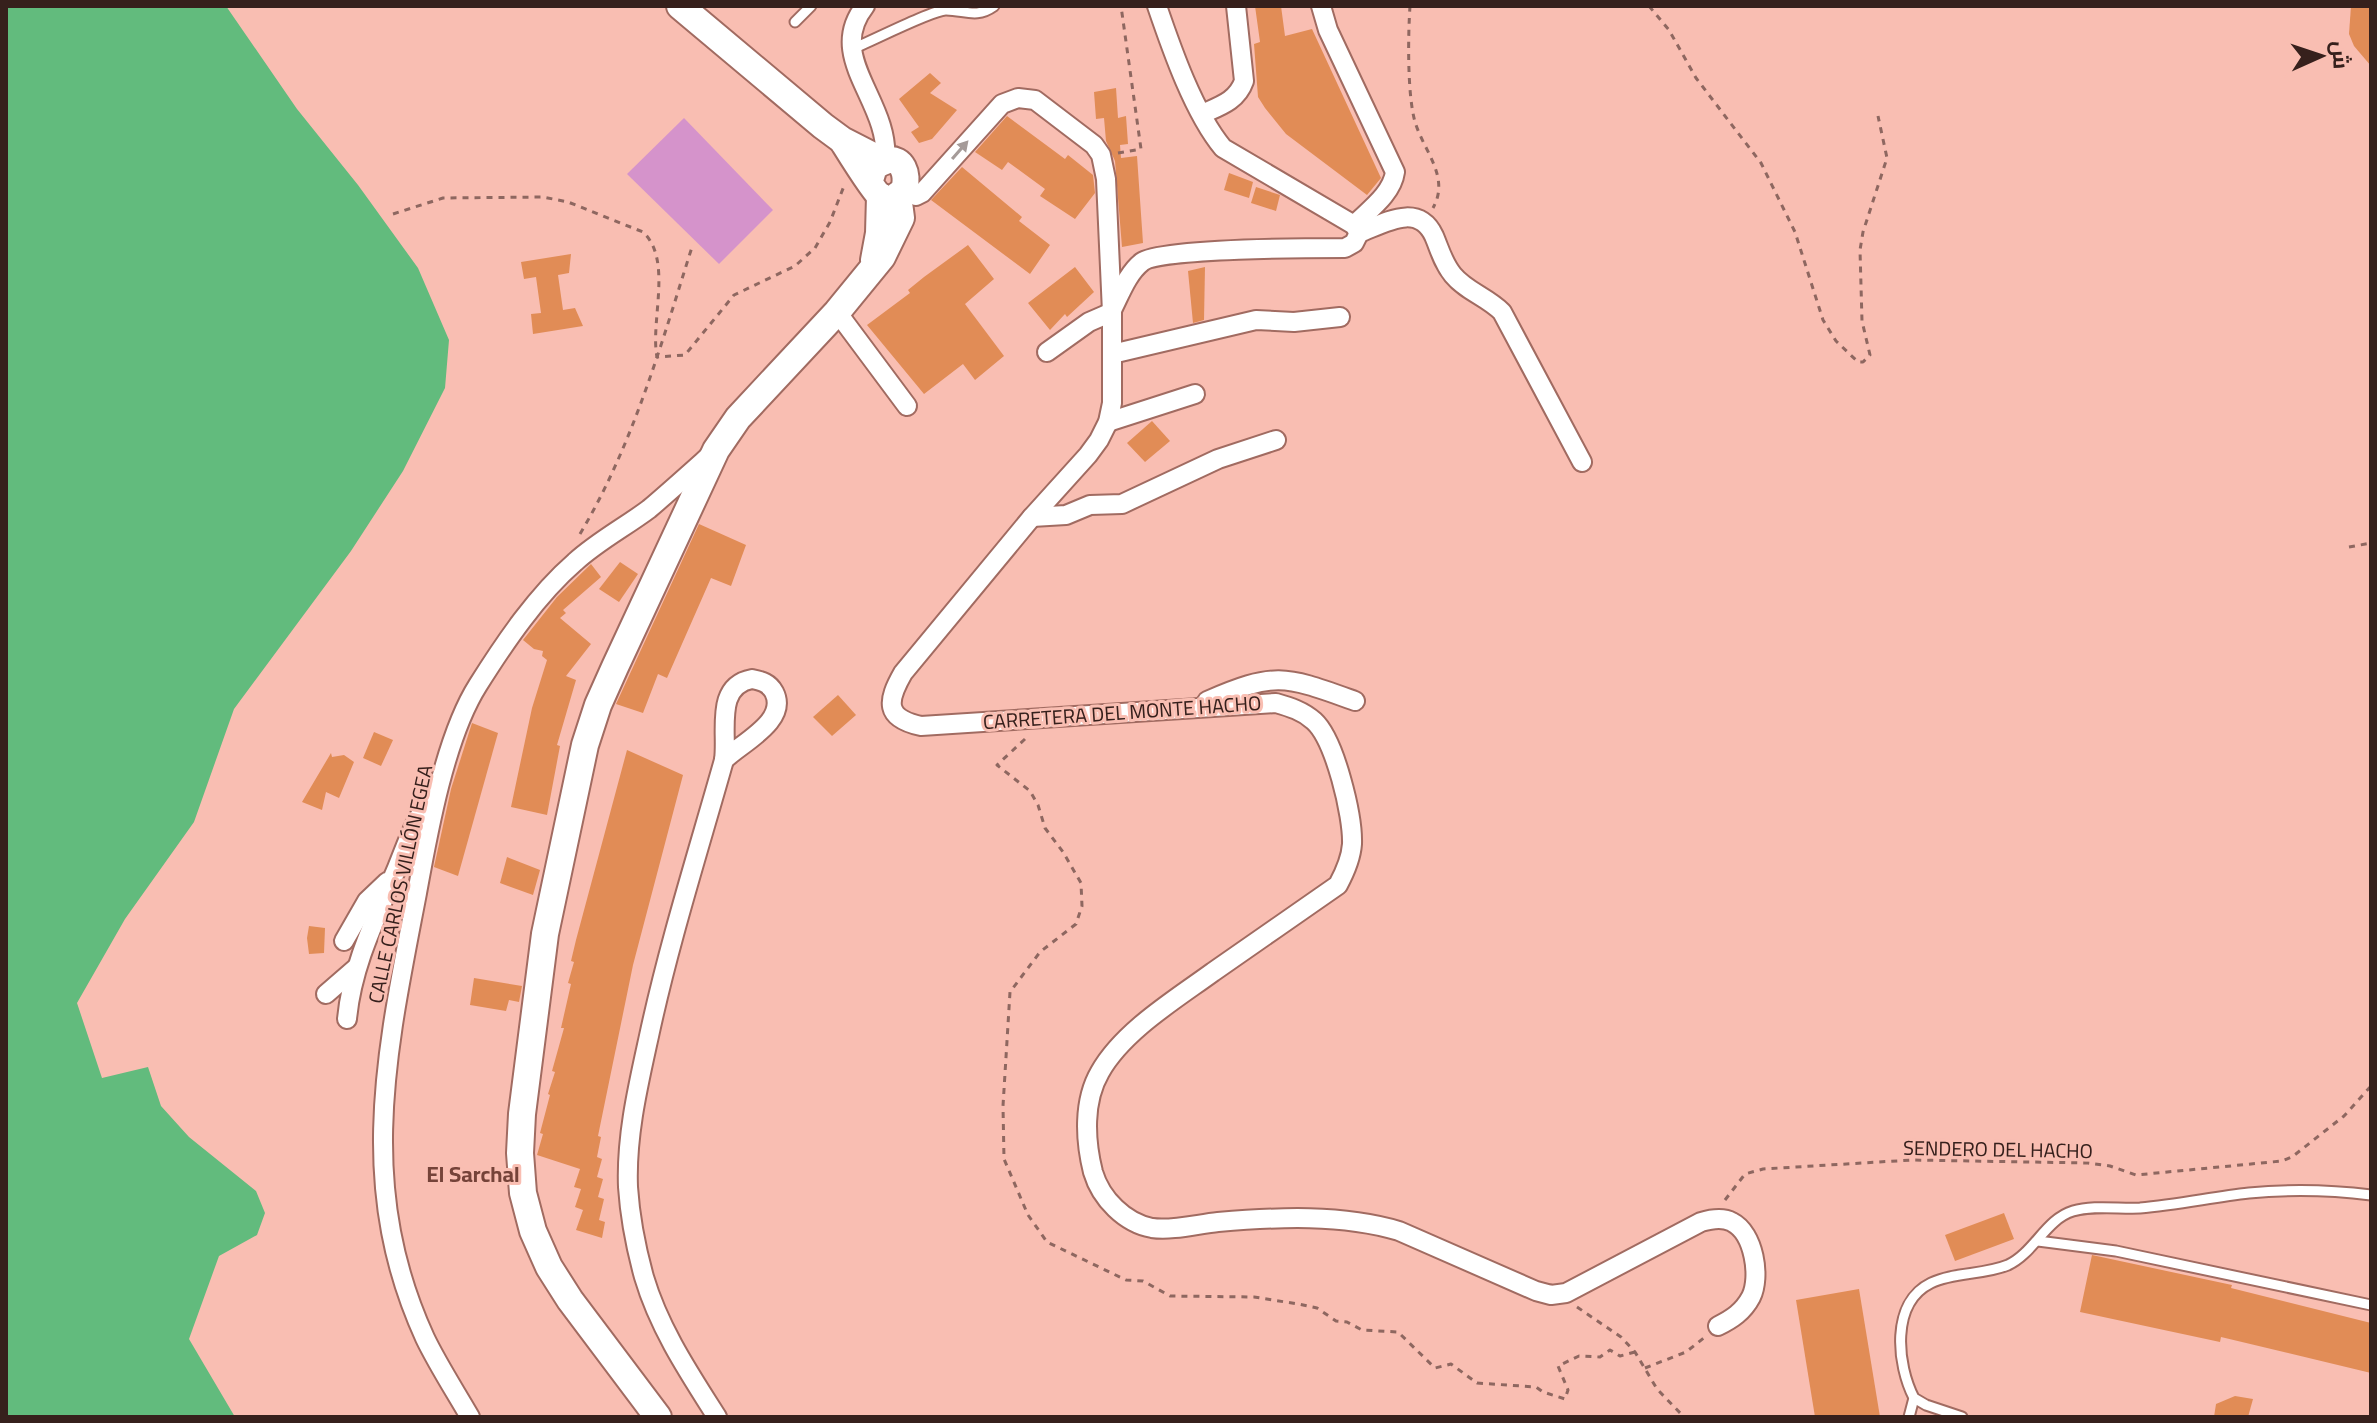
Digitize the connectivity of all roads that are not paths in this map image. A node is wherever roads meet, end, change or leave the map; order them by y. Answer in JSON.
{"nodes":[{"id":1,"x":680,"y":6,"type":"edge"},
{"id":2,"x":811,"y":6,"type":"edge"},
{"id":3,"x":865,"y":6,"type":"edge"},
{"id":4,"x":994,"y":6,"type":"edge"},
{"id":5,"x":1157,"y":6,"type":"edge"},
{"id":6,"x":1236,"y":6,"type":"edge"},
{"id":7,"x":1321,"y":6,"type":"edge"},
{"id":8,"x":943,"y":8,"type":"edge"},
{"id":9,"x":795,"y":22,"type":"dead end"},
{"id":10,"x":850,"y":50,"type":"junction"},
{"id":11,"x":1202,"y":114,"type":"junction"},
{"id":12,"x":883,"y":179,"type":"junction"},
{"id":13,"x":1356,"y":229,"type":"junction"},
{"id":14,"x":1109,"y":252,"type":"junction"},
{"id":15,"x":1143,"y":261,"type":"junction"},
{"id":16,"x":837,"y":312,"type":"junction"},
{"id":17,"x":1112,"y":312,"type":"junction"},
{"id":18,"x":1340,"y":317,"type":"dead end"},
{"id":19,"x":1047,"y":352,"type":"dead end"},
{"id":20,"x":1112,"y":354,"type":"junction"},
{"id":21,"x":1195,"y":394,"type":"dead end"},
{"id":22,"x":907,"y":406,"type":"dead end"},
{"id":23,"x":1108,"y":422,"type":"junction"},
{"id":24,"x":1276,"y":440,"type":"dead end"},
{"id":25,"x":716,"y":450,"type":"junction"},
{"id":26,"x":1582,"y":462,"type":"dead end"},
{"id":27,"x":1032,"y":517,"type":"junction"},
{"id":28,"x":1355,"y":701,"type":"dead end"},
{"id":29,"x":1194,"y":707,"type":"junction"},
{"id":30,"x":724,"y":760,"type":"dead end"},
{"id":31,"x":438,"y":793,"type":"junction"},
{"id":32,"x":393,"y":877,"type":"junction"},
{"id":33,"x":344,"y":941,"type":"dead end"},
{"id":34,"x":356,"y":968,"type":"junction"},
{"id":35,"x":326,"y":994,"type":"dead end"},
{"id":36,"x":347,"y":1019,"type":"dead end"},
{"id":37,"x":2371,"y":1195,"type":"edge"},
{"id":38,"x":2038,"y":1241,"type":"junction"},
{"id":39,"x":2371,"y":1305,"type":"edge"},
{"id":40,"x":1718,"y":1326,"type":"road end"},
{"id":41,"x":1914,"y":1398,"type":"junction"},
{"id":42,"x":470,"y":1417,"type":"edge"},
{"id":43,"x":658,"y":1417,"type":"edge"},
{"id":44,"x":717,"y":1417,"type":"edge"},
{"id":45,"x":1909,"y":1417,"type":"edge"},
{"id":46,"x":1962,"y":1417,"type":"edge"}],
"edges":[{"from":1,"to":12,"type":"main road"},
{"from":2,"to":9,"type":"lane"},
{"from":3,"to":10,"type":"street"},
{"from":4,"to":8,"type":"lane"},
{"from":5,"to":11,"type":"street"},
{"from":6,"to":11,"type":"street"},
{"from":7,"to":13,"type":"street"},
{"from":8,"to":10,"type":"lane"},
{"from":10,"to":12,"type":"street"},
{"from":11,"to":13,"type":"street"},
{"from":12,"to":14,"type":"street","one_way":true},
{"from":12,"to":16,"type":"main road"},
{"from":13,"to":15,"type":"street"},
{"from":13,"to":26,"type":"street"},
{"from":14,"to":15,"type":"street"},
{"from":14,"to":17,"type":"street"},
{"from":15,"to":17,"type":"street","name":"CARRETERA DEL MONTE HACHO"},
{"from":16,"to":22,"type":"street"},
{"from":16,"to":25,"type":"main road"},
{"from":17,"to":19,"type":"street"},
{"from":17,"to":20,"type":"street","name":"CARRETERA DEL MONTE HACHO"},
{"from":18,"to":20,"type":"street"},
{"from":20,"to":23,"type":"street","name":"CARRETERA DEL MONTE HACHO"},
{"from":21,"to":23,"type":"street"},
{"from":23,"to":27,"type":"street","name":"CARRETERA DEL MONTE HACHO"},
{"from":24,"to":27,"type":"street"},
{"from":25,"to":31,"type":"street","name":"CALLE CARLOS VILLÓN EGEA"},
{"from":25,"to":43,"type":"main road"},
{"from":27,"to":29,"type":"street","name":"CARRETERA DEL MONTE HACHO"},
{"from":28,"to":29,"type":"street"},
{"from":29,"to":40,"type":"street","name":"CARRETERA DEL MONTE HACHO"},
{"from":30,"to":44,"type":"street"},
{"from":31,"to":32,"type":"street"},
{"from":31,"to":42,"type":"street","name":"CALLE CARLOS VILLÓN EGEA"},
{"from":32,"to":33,"type":"street"},
{"from":32,"to":34,"type":"street"},
{"from":34,"to":35,"type":"street"},
{"from":34,"to":36,"type":"street"},
{"from":37,"to":38,"type":"lane"},
{"from":38,"to":39,"type":"lane"},
{"from":38,"to":41,"type":"lane"},
{"from":41,"to":45,"type":"lane"},
{"from":41,"to":46,"type":"lane"}]}
